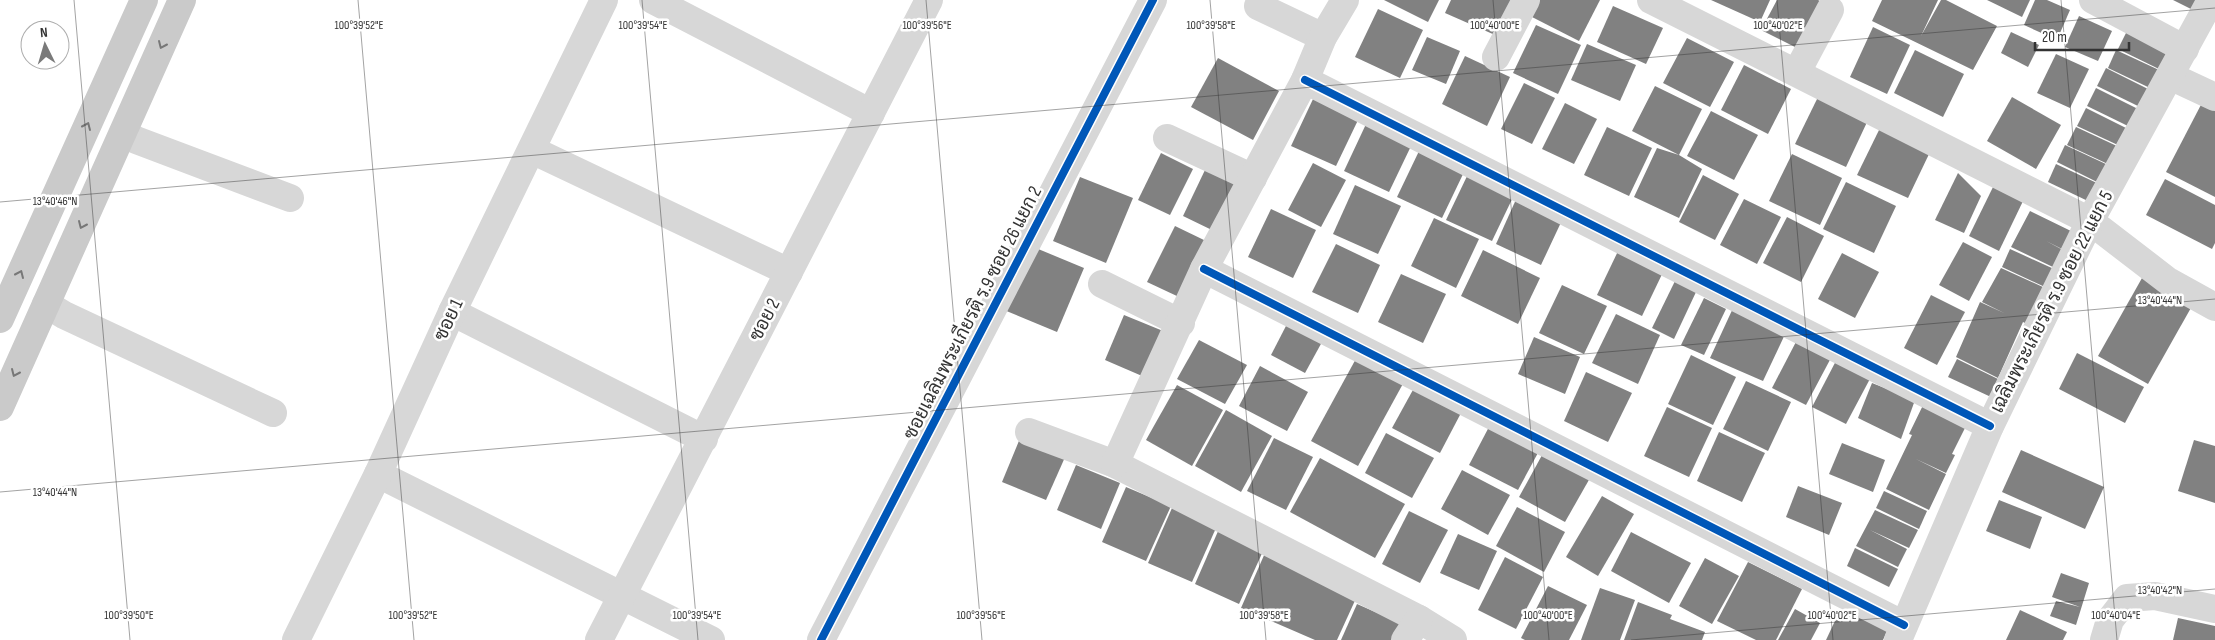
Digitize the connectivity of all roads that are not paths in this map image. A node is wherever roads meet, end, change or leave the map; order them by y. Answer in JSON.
{"nodes":[{"id":1,"x":144,"y":0,"type":"edge"},
{"id":2,"x":182,"y":0,"type":"edge"},
{"id":3,"x":604,"y":0,"type":"edge"},
{"id":4,"x":652,"y":0,"type":"edge"},
{"id":5,"x":929,"y":0,"type":"edge"},
{"id":6,"x":1153,"y":0,"type":"edge"},
{"id":7,"x":1345,"y":0,"type":"edge"},
{"id":8,"x":1526,"y":0,"type":"edge"},
{"id":9,"x":1651,"y":0,"type":"edge"},
{"id":10,"x":2093,"y":0,"type":"edge"},
{"id":11,"x":2212,"y":0,"type":"edge"},
{"id":12,"x":1258,"y":6,"type":"dead end"},
{"id":13,"x":1830,"y":10,"type":"dead end"},
{"id":14,"x":1323,"y":38,"type":"junction"},
{"id":15,"x":2185,"y":49,"type":"junction"},
{"id":16,"x":1496,"y":57,"type":"dead end"},
{"id":17,"x":1797,"y":72,"type":"junction"},
{"id":18,"x":2170,"y":76,"type":"junction"},
{"id":19,"x":1305,"y":80,"type":"junction"},
{"id":20,"x":2215,"y":97,"type":"edge"},
{"id":21,"x":871,"y":112,"type":"junction"},
{"id":22,"x":124,"y":133,"type":"junction"},
{"id":23,"x":1167,"y":138,"type":"dead end"},
{"id":24,"x":532,"y":150,"type":"junction"},
{"id":25,"x":1253,"y":178,"type":"junction"},
{"id":26,"x":290,"y":198,"type":"dead end"},
{"id":27,"x":2090,"y":221,"type":"junction"},
{"id":28,"x":1204,"y":269,"type":"junction"},
{"id":29,"x":789,"y":272,"type":"junction"},
{"id":30,"x":1102,"y":284,"type":"dead end"},
{"id":31,"x":46,"y":304,"type":"junction"},
{"id":32,"x":2215,"y":307,"type":"edge"},
{"id":33,"x":452,"y":312,"type":"junction"},
{"id":34,"x":0,"y":319,"type":"edge"},
{"id":35,"x":1180,"y":323,"type":"junction"},
{"id":36,"x":0,"y":407,"type":"edge"},
{"id":37,"x":273,"y":413,"type":"dead end"},
{"id":38,"x":1990,"y":426,"type":"junction"},
{"id":39,"x":1029,"y":432,"type":"dead end"},
{"id":40,"x":704,"y":439,"type":"junction"},
{"id":41,"x":1115,"y":464,"type":"junction"},
{"id":42,"x":378,"y":474,"type":"junction"},
{"id":43,"x":622,"y":597,"type":"junction"},
{"id":44,"x":2215,"y":609,"type":"edge"},
{"id":45,"x":1412,"y":630,"type":"edge"},
{"id":46,"x":1901,"y":632,"type":"edge"},
{"id":47,"x":296,"y":640,"type":"edge"},
{"id":48,"x":599,"y":640,"type":"edge"},
{"id":49,"x":711,"y":640,"type":"edge"},
{"id":50,"x":821,"y":640,"type":"edge"},
{"id":51,"x":1453,"y":640,"type":"edge"},
{"id":52,"x":2104,"y":640,"type":"edge"}],
"edges":[{"from":34,"to":1,"type":"main road","one_way":true},
{"from":2,"to":22,"type":"main road","one_way":true},
{"from":3,"to":24,"type":"street","name":"ซอย 1"},
{"from":4,"to":21,"type":"street"},
{"from":5,"to":21,"type":"street","name":"ซอย 2"},
{"from":6,"to":50,"type":"street","name":"ซอยเฉลิมพระเกียรติ ร.9 ซอย 26 แยก 2"},
{"from":7,"to":14,"type":"street"},
{"from":8,"to":16,"type":"street"},
{"from":9,"to":17,"type":"street"},
{"from":10,"to":15,"type":"street"},
{"from":11,"to":15,"type":"street","name":"เฉลิมพระเกียรติ ร.9 ซอย 22 แยก 5"},
{"from":12,"to":14,"type":"street"},
{"from":13,"to":17,"type":"street"},
{"from":14,"to":19,"type":"street"},
{"from":15,"to":18,"type":"street","name":"เฉลิมพระเกียรติ ร.9 ซอย 22 แยก 5"},
{"from":17,"to":27,"type":"street"},
{"from":18,"to":20,"type":"street"},
{"from":18,"to":27,"type":"street","name":"เฉลิมพระเกียรติ ร.9 ซอย 22 แยก 5"},
{"from":19,"to":25,"type":"street"},
{"from":19,"to":38,"type":"street"},
{"from":21,"to":29,"type":"street","name":"ซอย 2"},
{"from":22,"to":26,"type":"street"},
{"from":22,"to":31,"type":"main road","one_way":true},
{"from":23,"to":25,"type":"street"},
{"from":24,"to":29,"type":"street"},
{"from":24,"to":33,"type":"street","name":"ซอย 1"},
{"from":25,"to":28,"type":"street"},
{"from":27,"to":32,"type":"street"},
{"from":27,"to":38,"type":"street","name":"เฉลิมพระเกียรติ ร.9 ซอย 22 แยก 5"},
{"from":28,"to":35,"type":"street"},
{"from":28,"to":46,"type":"street"},
{"from":29,"to":40,"type":"street","name":"ซอย 2"},
{"from":30,"to":35,"type":"street"},
{"from":31,"to":36,"type":"main road","one_way":true},
{"from":31,"to":37,"type":"street"},
{"from":33,"to":40,"type":"street"},
{"from":33,"to":42,"type":"street","name":"ซอย 1"},
{"from":35,"to":41,"type":"street"},
{"from":38,"to":46,"type":"street","name":"เฉลิมพระเกียรติ ร.9 ซอย 22 แยก 5"},
{"from":39,"to":41,"type":"street"},
{"from":40,"to":43,"type":"street","name":"ซอย 2"},
{"from":41,"to":45,"type":"street"},
{"from":42,"to":43,"type":"street"},
{"from":42,"to":47,"type":"street","name":"ซอย 1"},
{"from":43,"to":48,"type":"street","name":"ซอย 2"},
{"from":43,"to":49,"type":"street"},
{"from":44,"to":52,"type":"street"},
{"from":45,"to":51,"type":"street"}]}
